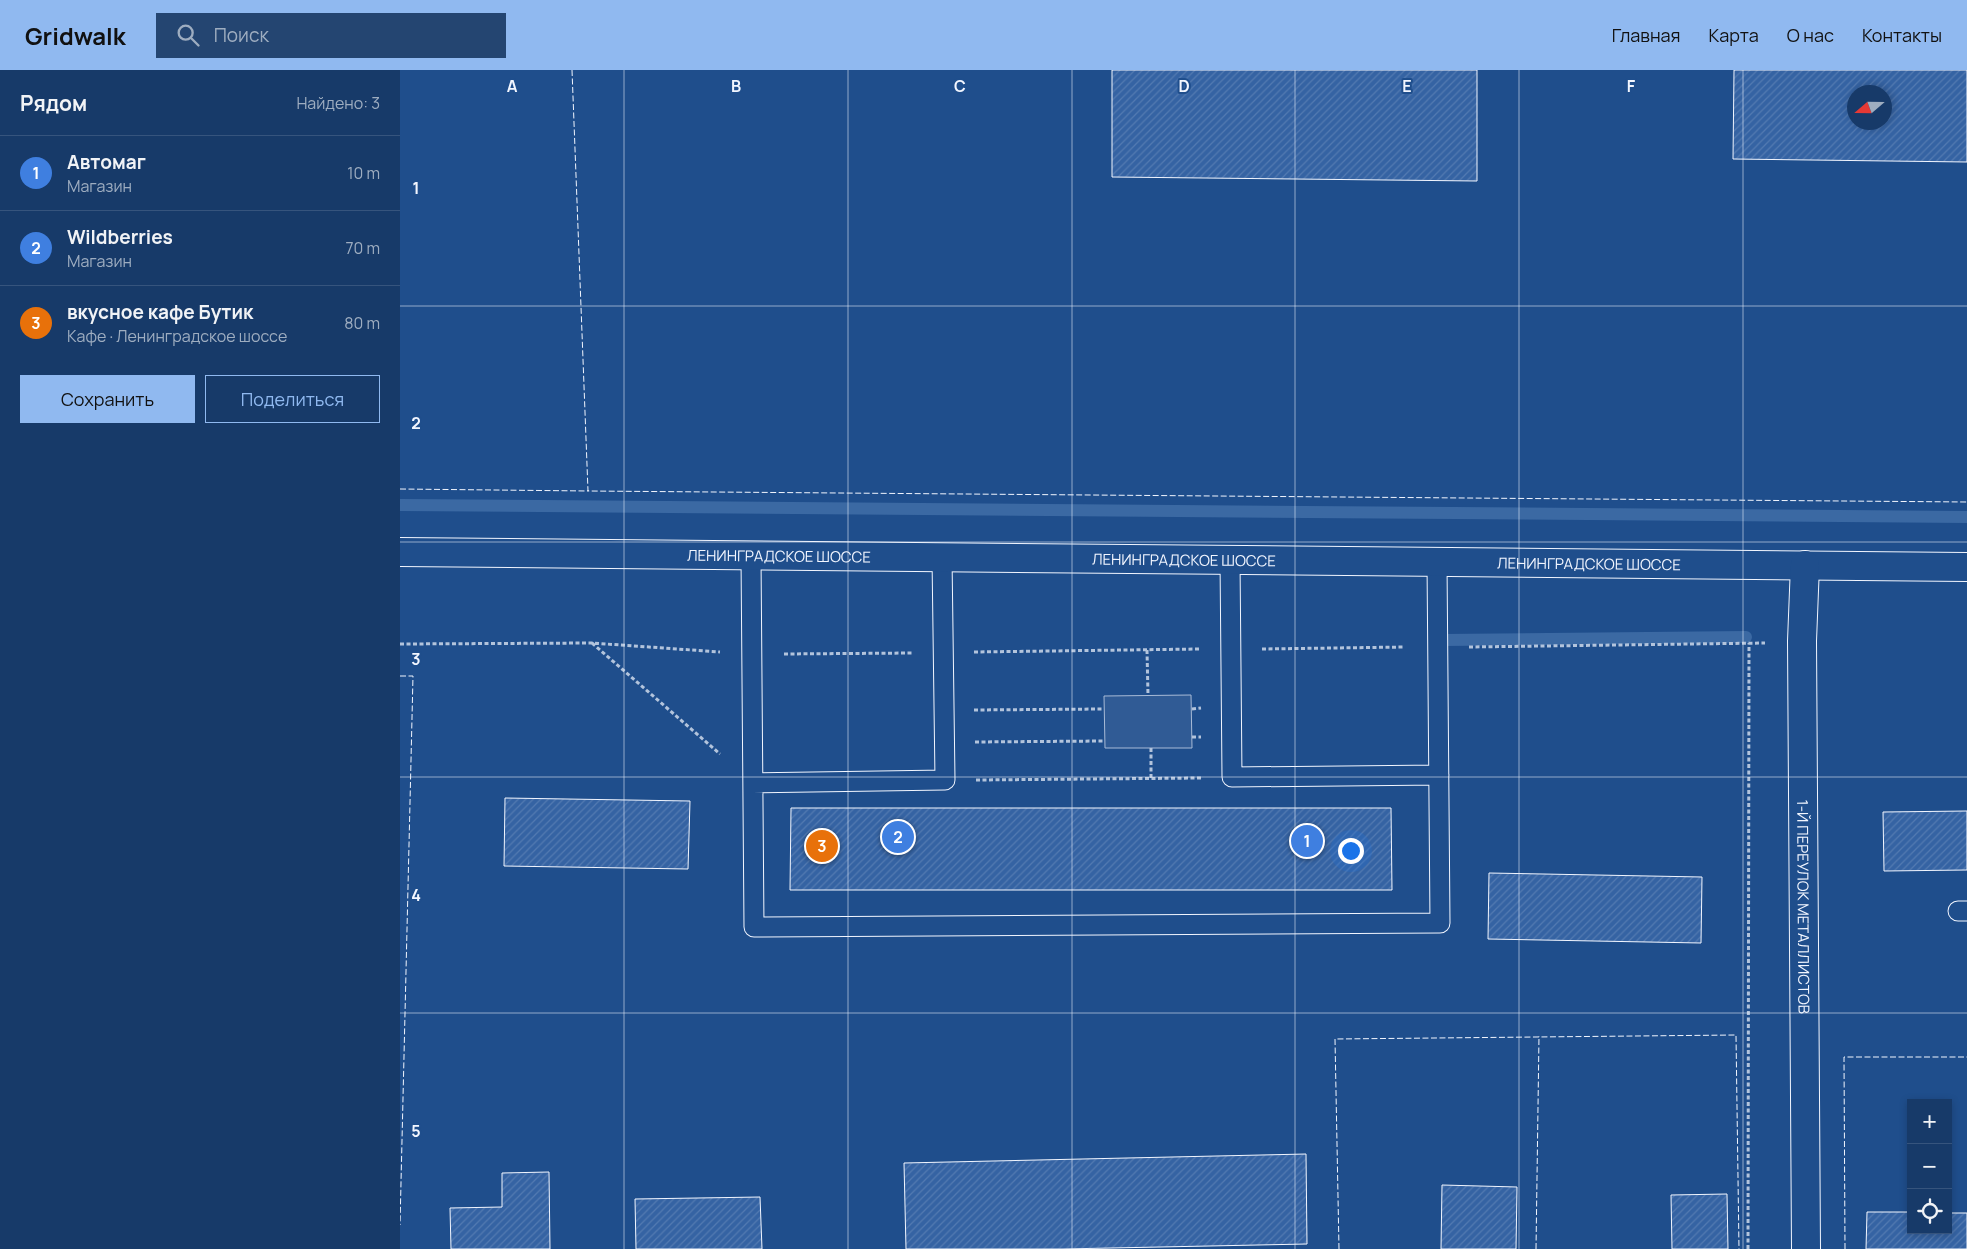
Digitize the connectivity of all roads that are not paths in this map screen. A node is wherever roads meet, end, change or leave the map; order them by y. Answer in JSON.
{"nodes":[{"id":1,"x":400,"y":552,"type":"edge"},
{"id":2,"x":751,"y":556,"type":"junction"},
{"id":3,"x":942,"y":557,"type":"junction"},
{"id":4,"x":1230,"y":560,"type":"junction"},
{"id":5,"x":1438,"y":562,"type":"junction"},
{"id":6,"x":1805,"y":565,"type":"junction"},
{"id":7,"x":1967,"y":567,"type":"edge"},
{"id":8,"x":1439,"y":775,"type":"junction"},
{"id":9,"x":753,"y":783,"type":"junction"},
{"id":10,"x":1806,"y":1249,"type":"edge"}],
"edges":[{"from":1,"to":2,"type":"main road","name":"ЛЕНИНГРАДСКОЕ ШОССЕ"},
{"from":2,"to":3,"type":"main road","name":"ЛЕНИНГРАДСКОЕ ШОССЕ"},
{"from":2,"to":9,"type":"lane"},
{"from":3,"to":4,"type":"main road","name":"ЛЕНИНГРАДСКОЕ ШОССЕ"},
{"from":3,"to":9,"type":"lane"},
{"from":4,"to":5,"type":"main road","name":"ЛЕНИНГРАДСКОЕ ШОССЕ"},
{"from":4,"to":8,"type":"lane"},
{"from":5,"to":6,"type":"main road","name":"ЛЕНИНГРАДСКОЕ ШОССЕ"},
{"from":5,"to":8,"type":"lane"},
{"from":6,"to":7,"type":"main road","name":"ЛЕНИНГРАДСКОЕ ШОССЕ"},
{"from":6,"to":10,"type":"main road","name":"1-Й ПЕРЕУЛОК МЕТАЛЛИСТОВ"},
{"from":8,"to":9,"type":"lane"}]}
